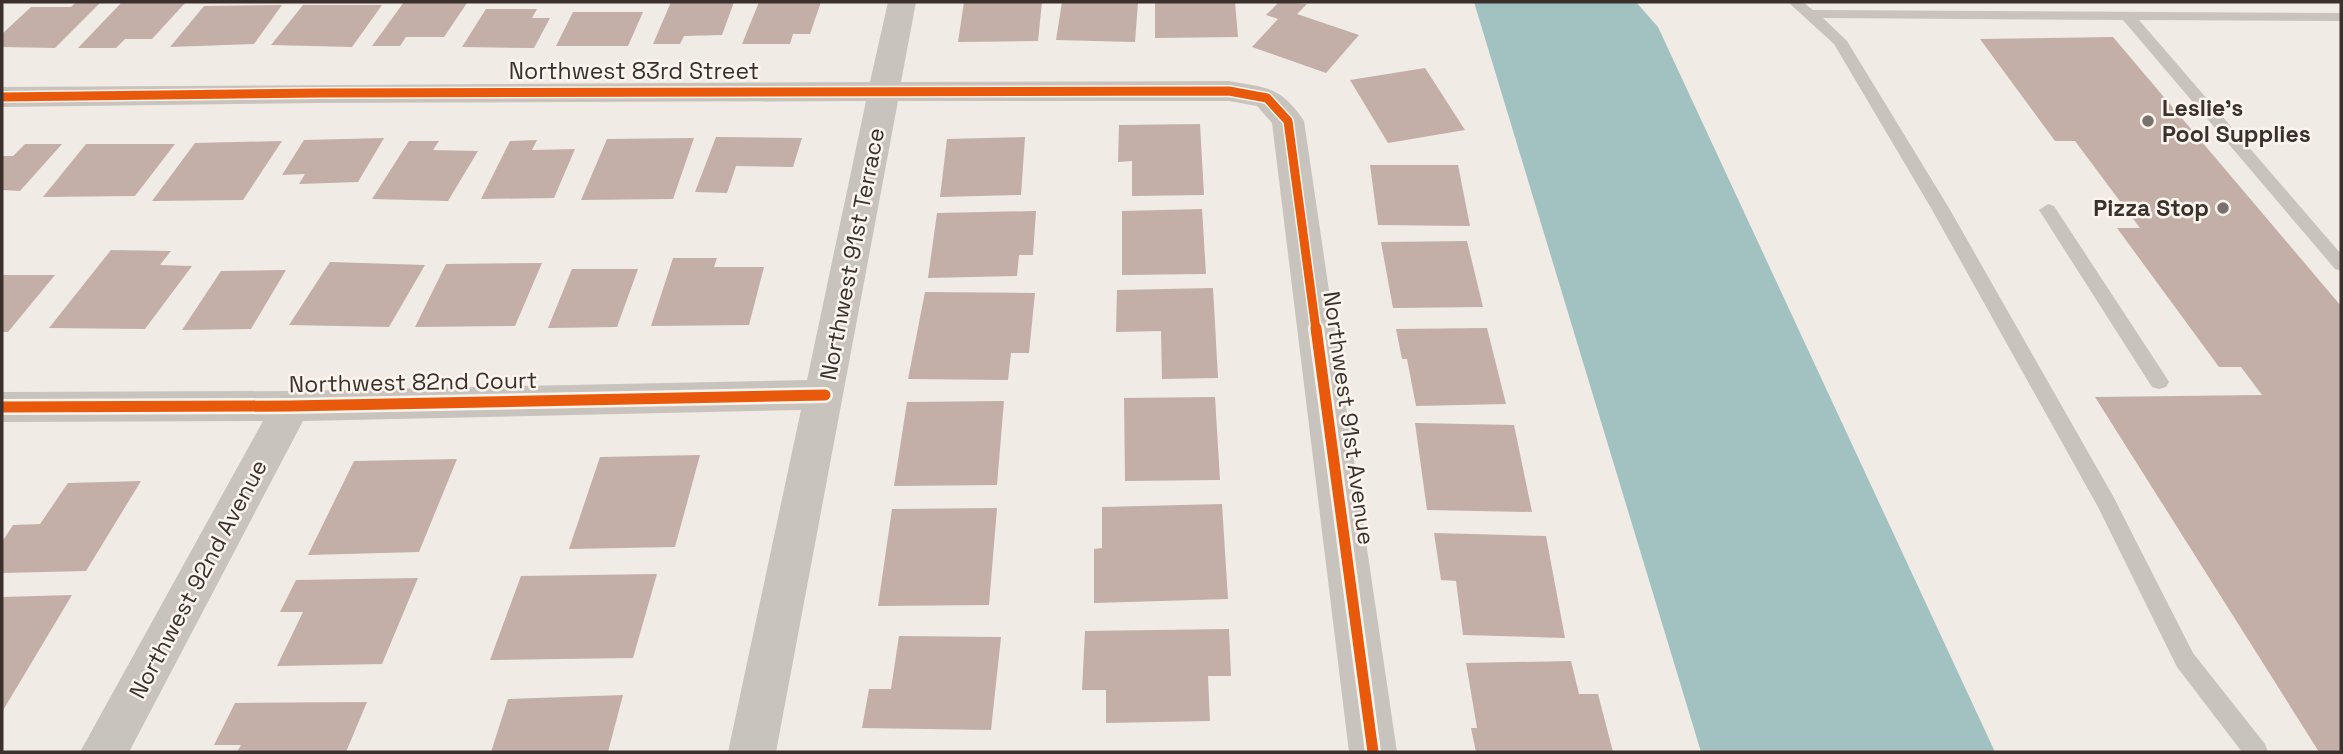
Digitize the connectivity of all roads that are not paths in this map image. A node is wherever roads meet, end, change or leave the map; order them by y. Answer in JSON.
{"nodes":[{"id":1,"x":902,"y":2,"type":"edge"},
{"id":2,"x":2336,"y":2,"type":"edge"},
{"id":3,"x":2341,"y":6,"type":"edge"},
{"id":4,"x":1802,"y":8,"type":"edge"},
{"id":5,"x":2127,"y":16,"type":"junction"},
{"id":6,"x":2341,"y":18,"type":"edge"},
{"id":7,"x":883,"y":91,"type":"junction"},
{"id":8,"x":2,"y":97,"type":"edge"},
{"id":9,"x":1267,"y":98,"type":"joint"},
{"id":10,"x":2048,"y":210,"type":"dead end"},
{"id":11,"x":2341,"y":265,"type":"edge"},
{"id":12,"x":2159,"y":382,"type":"dead end"},
{"id":13,"x":825,"y":395,"type":"junction"},
{"id":14,"x":291,"y":406,"type":"junction"},
{"id":15,"x":2,"y":407,"type":"edge"},
{"id":16,"x":104,"y":752,"type":"edge"},
{"id":17,"x":752,"y":752,"type":"edge"},
{"id":18,"x":1373,"y":752,"type":"edge"},
{"id":19,"x":2256,"y":752,"type":"edge"}],
"edges":[{"from":1,"to":7,"type":"street","name":"Northwest 91st Terrace"},
{"from":2,"to":3,"type":"lane"},
{"from":4,"to":5,"type":"lane"},
{"from":4,"to":19,"type":"lane"},
{"from":5,"to":6,"type":"lane"},
{"from":5,"to":11,"type":"lane"},
{"from":7,"to":8,"type":"street","name":"Northwest 83rd Street"},
{"from":7,"to":9,"type":"street","name":"Northwest 83rd Street"},
{"from":7,"to":13,"type":"street","name":"Northwest 91st Terrace"},
{"from":9,"to":18,"type":"street","name":"Northwest 91st Avenue"},
{"from":10,"to":12,"type":"lane"},
{"from":13,"to":14,"type":"street","name":"Northwest 82nd Court"},
{"from":13,"to":17,"type":"street","name":"Northwest 91st Terrace"},
{"from":14,"to":15,"type":"street","name":"Northwest 82nd Court"},
{"from":14,"to":16,"type":"street","name":"Northwest 92nd Avenue"}]}
